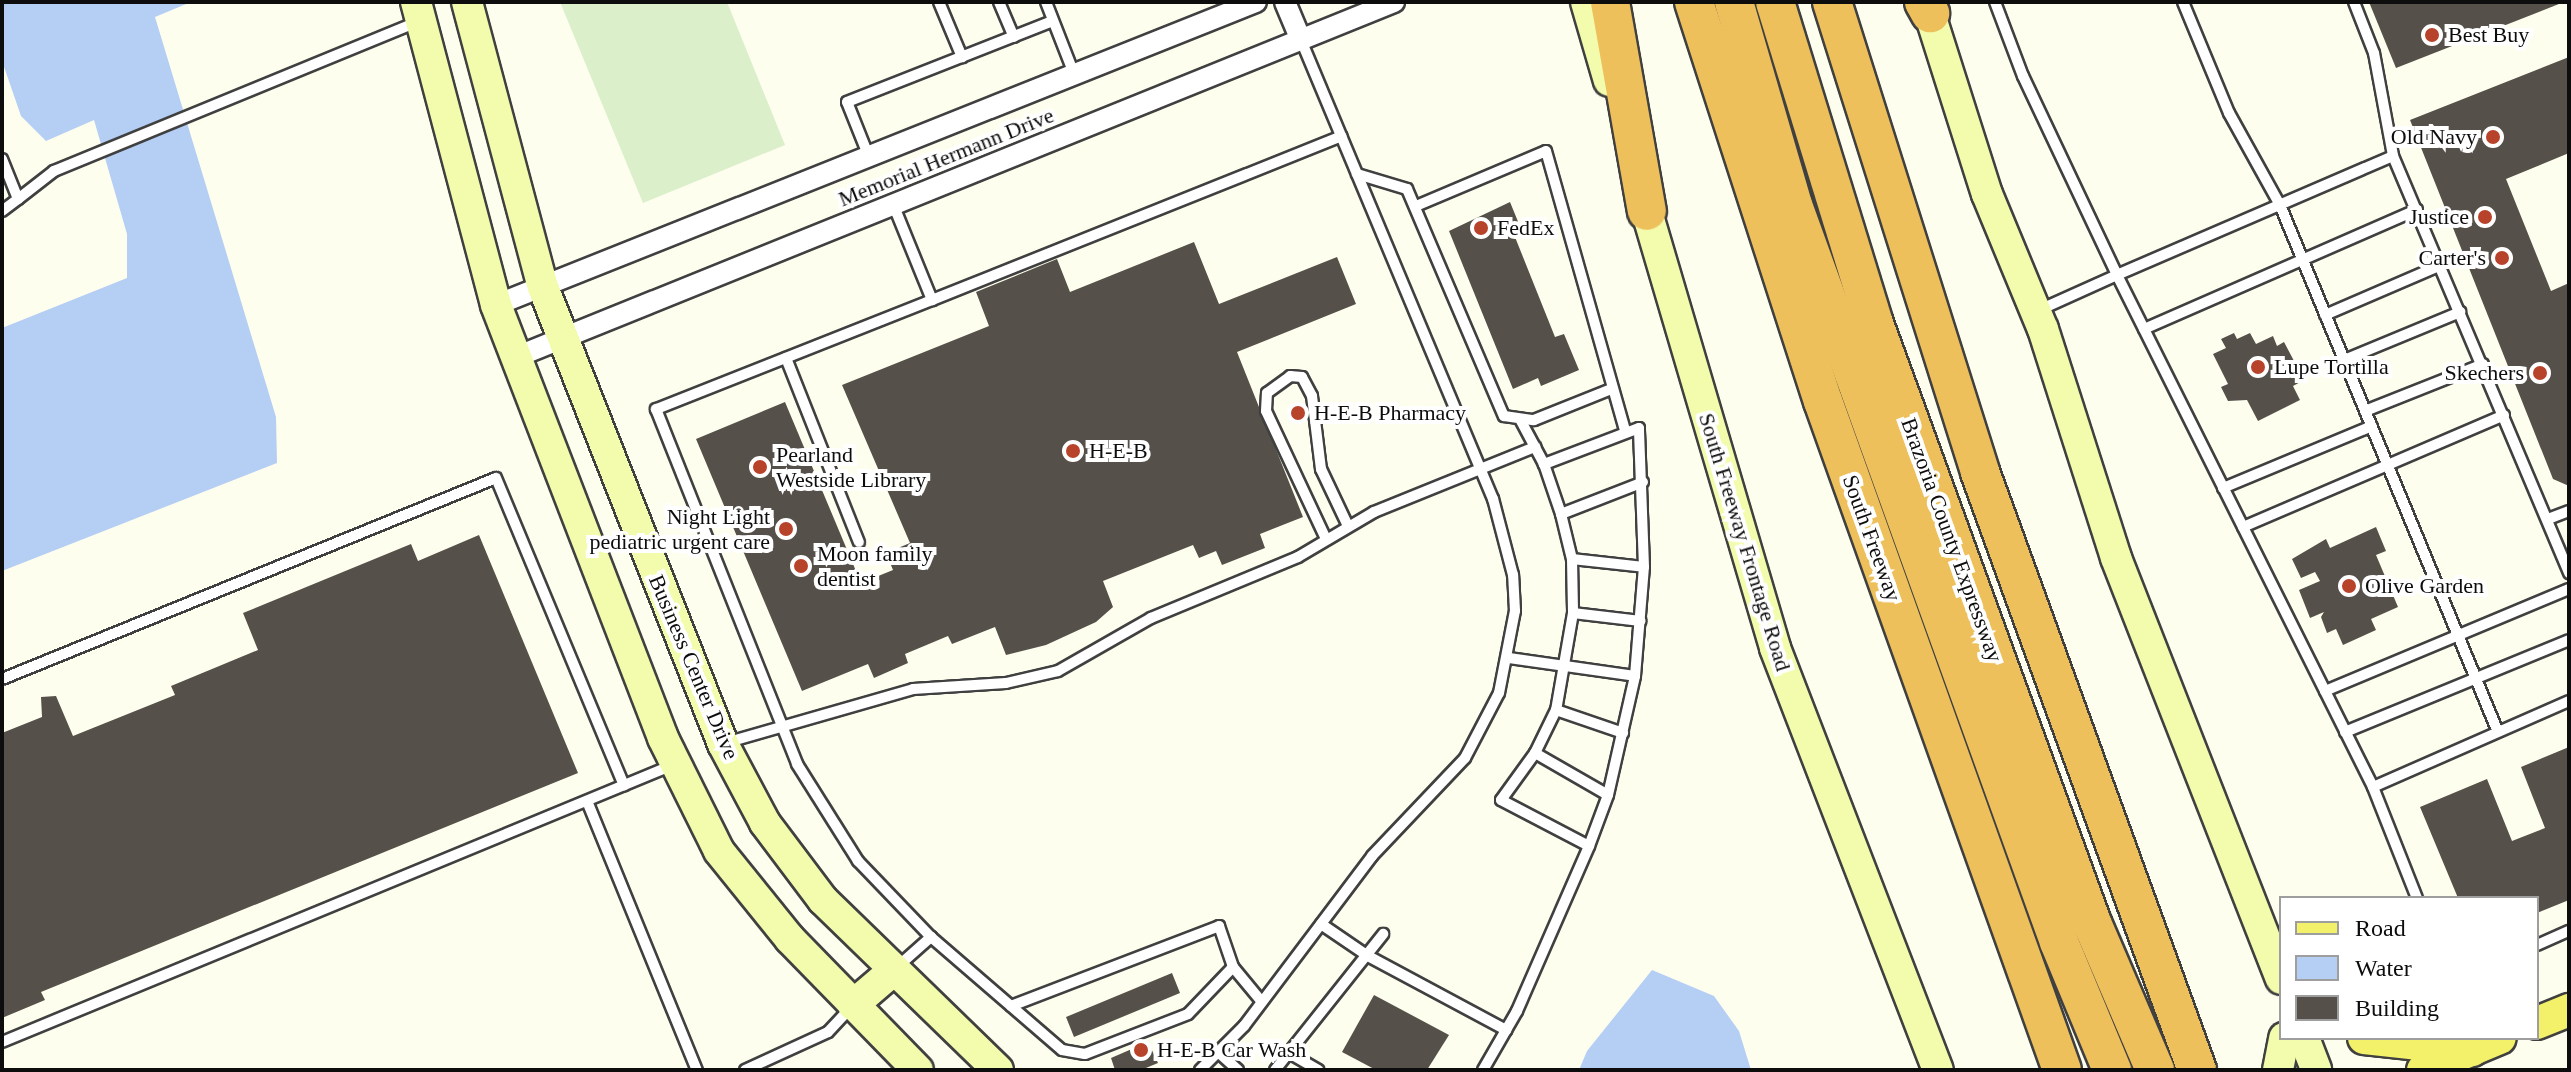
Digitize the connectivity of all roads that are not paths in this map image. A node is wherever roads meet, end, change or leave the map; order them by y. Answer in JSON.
{"nodes":[{"id":1,"x":467,"y":2,"type":"edge"},
{"id":2,"x":939,"y":2,"type":"edge"},
{"id":3,"x":999,"y":2,"type":"edge"},
{"id":4,"x":1046,"y":2,"type":"edge"},
{"id":5,"x":1256,"y":2,"type":"edge"},
{"id":6,"x":1285,"y":2,"type":"edge"},
{"id":7,"x":1394,"y":2,"type":"edge"},
{"id":8,"x":1586,"y":2,"type":"edge"},
{"id":9,"x":1610,"y":2,"type":"edge"},
{"id":10,"x":1694,"y":2,"type":"edge"},
{"id":11,"x":1734,"y":2,"type":"edge"},
{"id":12,"x":1775,"y":2,"type":"edge"},
{"id":13,"x":1832,"y":2,"type":"edge"},
{"id":14,"x":1995,"y":2,"type":"edge"},
{"id":15,"x":2183,"y":2,"type":"edge"},
{"id":16,"x":2354,"y":2,"type":"edge"},
{"id":17,"x":1927,"y":6,"type":"edge"},
{"id":18,"x":419,"y":12,"type":"edge"},
{"id":19,"x":1053,"y":21,"type":"junction"},
{"id":20,"x":1014,"y":37,"type":"junction"},
{"id":21,"x":1301,"y":40,"type":"junction"},
{"id":22,"x":962,"y":57,"type":"junction"},
{"id":23,"x":1074,"y":74,"type":"junction"},
{"id":24,"x":1341,"y":136,"type":"junction"},
{"id":25,"x":2393,"y":156,"type":"junction"},
{"id":26,"x":869,"y":157,"type":"junction"},
{"id":27,"x":3,"y":164,"type":"edge"},
{"id":28,"x":1357,"y":174,"type":"junction"},
{"id":29,"x":18,"y":199,"type":"junction"},
{"id":30,"x":893,"y":204,"type":"junction"},
{"id":31,"x":2280,"y":205,"type":"junction"},
{"id":32,"x":1416,"y":206,"type":"junction"},
{"id":33,"x":2417,"y":210,"type":"junction"},
{"id":34,"x":2,"y":211,"type":"edge"},
{"id":35,"x":1647,"y":211,"type":"junction"},
{"id":36,"x":2303,"y":260,"type":"junction"},
{"id":37,"x":2441,"y":265,"type":"junction"},
{"id":38,"x":2117,"y":275,"type":"junction"},
{"id":39,"x":543,"y":287,"type":"junction"},
{"id":40,"x":932,"y":300,"type":"junction"},
{"id":41,"x":496,"y":305,"type":"junction"},
{"id":42,"x":2036,"y":311,"type":"junction"},
{"id":43,"x":2460,"y":312,"type":"junction"},
{"id":44,"x":2325,"y":315,"type":"junction"},
{"id":45,"x":2144,"y":329,"type":"junction"},
{"id":46,"x":561,"y":337,"type":"junction"},
{"id":47,"x":516,"y":357,"type":"junction"},
{"id":48,"x":786,"y":358,"type":"junction"},
{"id":49,"x":2344,"y":360,"type":"junction"},
{"id":50,"x":2483,"y":364,"type":"junction"},
{"id":51,"x":1611,"y":389,"type":"junction"},
{"id":52,"x":2365,"y":411,"type":"junction"},
{"id":53,"x":2504,"y":415,"type":"junction"},
{"id":54,"x":1521,"y":421,"type":"junction"},
{"id":55,"x":2372,"y":426,"type":"junction"},
{"id":56,"x":1625,"y":430,"type":"junction"},
{"id":57,"x":1535,"y":447,"type":"junction"},
{"id":58,"x":1544,"y":464,"type":"junction"},
{"id":59,"x":2388,"y":467,"type":"junction"},
{"id":60,"x":1480,"y":469,"type":"junction"},
{"id":61,"x":1643,"y":482,"type":"junction"},
{"id":62,"x":2223,"y":488,"type":"junction"},
{"id":63,"x":2569,"y":511,"type":"edge"},
{"id":64,"x":1561,"y":514,"type":"junction"},
{"id":65,"x":2548,"y":519,"type":"junction"},
{"id":66,"x":1348,"y":526,"type":"junction"},
{"id":67,"x":2243,"y":527,"type":"junction"},
{"id":68,"x":1326,"y":539,"type":"junction"},
{"id":69,"x":859,"y":542,"type":"dead end"},
{"id":70,"x":1572,"y":559,"type":"junction"},
{"id":71,"x":1644,"y":567,"type":"junction"},
{"id":72,"x":2569,"y":573,"type":"edge"},
{"id":73,"x":2569,"y":589,"type":"edge"},
{"id":74,"x":1573,"y":613,"type":"junction"},
{"id":75,"x":1641,"y":621,"type":"junction"},
{"id":76,"x":2459,"y":637,"type":"junction"},
{"id":77,"x":2569,"y":640,"type":"edge"},
{"id":78,"x":1509,"y":658,"type":"junction"},
{"id":79,"x":1565,"y":666,"type":"junction"},
{"id":80,"x":1635,"y":676,"type":"junction"},
{"id":81,"x":2,"y":679,"type":"edge"},
{"id":82,"x":2476,"y":680,"type":"junction"},
{"id":83,"x":2325,"y":691,"type":"junction"},
{"id":84,"x":2567,"y":705,"type":"edge"},
{"id":85,"x":1556,"y":710,"type":"junction"},
{"id":86,"x":779,"y":724,"type":"junction"},
{"id":87,"x":2345,"y":732,"type":"junction"},
{"id":88,"x":2498,"y":732,"type":"junction"},
{"id":89,"x":1623,"y":733,"type":"junction"},
{"id":90,"x":723,"y":744,"type":"junction"},
{"id":91,"x":1535,"y":753,"type":"junction"},
{"id":92,"x":676,"y":764,"type":"junction"},
{"id":93,"x":624,"y":785,"type":"junction"},
{"id":94,"x":2373,"y":787,"type":"junction"},
{"id":95,"x":1608,"y":795,"type":"junction"},
{"id":96,"x":587,"y":801,"type":"junction"},
{"id":97,"x":1589,"y":846,"type":"junction"},
{"id":98,"x":2416,"y":896,"type":"edge"},
{"id":99,"x":1321,"y":924,"type":"junction"},
{"id":100,"x":2569,"y":931,"type":"edge"},
{"id":101,"x":1383,"y":934,"type":"dead end"},
{"id":102,"x":931,"y":937,"type":"junction"},
{"id":103,"x":2539,"y":944,"type":"edge"},
{"id":104,"x":1368,"y":956,"type":"junction"},
{"id":105,"x":1233,"y":967,"type":"junction"},
{"id":106,"x":894,"y":970,"type":"junction"},
{"id":107,"x":2279,"y":974,"type":"edge"},
{"id":108,"x":1262,"y":1002,"type":"junction"},
{"id":109,"x":853,"y":1005,"type":"junction"},
{"id":110,"x":1011,"y":1006,"type":"junction"},
{"id":111,"x":2569,"y":1010,"type":"edge"},
{"id":112,"x":2539,"y":1022,"type":"edge"},
{"id":113,"x":1506,"y":1030,"type":"junction"},
{"id":114,"x":2284,"y":1040,"type":"edge"},
{"id":115,"x":2305,"y":1040,"type":"edge"},
{"id":116,"x":2405,"y":1040,"type":"edge"},
{"id":117,"x":2,"y":1042,"type":"edge"},
{"id":118,"x":2486,"y":1044,"type":"edge"},
{"id":119,"x":1218,"y":1052,"type":"junction"},
{"id":120,"x":1289,"y":1053,"type":"junction"},
{"id":121,"x":2190,"y":1054,"type":"edge"},
{"id":122,"x":2151,"y":1062,"type":"edge"},
{"id":123,"x":762,"y":1067,"type":"edge"},
{"id":124,"x":2111,"y":1068,"type":"edge"},
{"id":125,"x":697,"y":1070,"type":"edge"},
{"id":126,"x":745,"y":1070,"type":"edge"},
{"id":127,"x":918,"y":1070,"type":"edge"},
{"id":128,"x":998,"y":1070,"type":"edge"},
{"id":129,"x":1200,"y":1070,"type":"edge"},
{"id":130,"x":1238,"y":1070,"type":"edge"},
{"id":131,"x":1275,"y":1070,"type":"edge"},
{"id":132,"x":1319,"y":1070,"type":"edge"},
{"id":133,"x":1483,"y":1070,"type":"edge"},
{"id":134,"x":1938,"y":1070,"type":"edge"},
{"id":135,"x":2062,"y":1070,"type":"edge"},
{"id":136,"x":2278,"y":1070,"type":"edge"},
{"id":137,"x":2316,"y":1070,"type":"edge"},
{"id":138,"x":2423,"y":1070,"type":"edge"}],
"edges":[{"from":1,"to":39,"type":"street","name":"Business Center Drive"},
{"from":2,"to":22,"type":"lane"},
{"from":3,"to":20,"type":"lane"},
{"from":4,"to":19,"type":"lane"},
{"from":5,"to":23,"type":"street","name":"Memorial Hermann Drive"},
{"from":6,"to":21,"type":"street"},
{"from":7,"to":21,"type":"street","name":"Memorial Hermann Drive"},
{"from":8,"to":35,"type":"street","name":"South Freeway Frontage Road"},
{"from":9,"to":35,"type":"highway"},
{"from":10,"to":135,"type":"highway","name":"South Freeway"},
{"from":11,"to":124,"type":"highway","name":"Brazoria County Expressway"},
{"from":12,"to":122,"type":"highway","name":"Brazoria County Expressway"},
{"from":13,"to":121,"type":"highway"},
{"from":14,"to":38,"type":"lane"},
{"from":15,"to":31,"type":"lane"},
{"from":16,"to":25,"type":"lane"},
{"from":17,"to":42,"type":"street"},
{"from":18,"to":29,"type":"lane"},
{"from":18,"to":41,"type":"street"},
{"from":19,"to":20,"type":"lane"},
{"from":19,"to":23,"type":"lane"},
{"from":20,"to":22,"type":"lane"},
{"from":21,"to":24,"type":"lane"},
{"from":21,"to":30,"type":"street","name":"Memorial Hermann Drive"},
{"from":22,"to":26,"type":"lane"},
{"from":23,"to":26,"type":"street","name":"Memorial Hermann Drive"},
{"from":24,"to":28,"type":"lane"},
{"from":24,"to":40,"type":"lane"},
{"from":25,"to":31,"type":"lane"},
{"from":25,"to":33,"type":"lane"},
{"from":26,"to":39,"type":"street","name":"Memorial Hermann Drive"},
{"from":27,"to":29,"type":"lane"},
{"from":28,"to":32,"type":"lane"},
{"from":28,"to":60,"type":"lane"},
{"from":29,"to":34,"type":"lane"},
{"from":30,"to":40,"type":"lane"},
{"from":30,"to":46,"type":"street","name":"Memorial Hermann Drive"},
{"from":31,"to":36,"type":"lane"},
{"from":31,"to":38,"type":"lane"},
{"from":32,"to":51,"type":"lane"},
{"from":32,"to":54,"type":"lane"},
{"from":33,"to":36,"type":"lane"},
{"from":33,"to":37,"type":"lane"},
{"from":35,"to":134,"type":"street","name":"South Freeway Frontage Road"},
{"from":36,"to":44,"type":"lane"},
{"from":36,"to":45,"type":"lane"},
{"from":37,"to":43,"type":"lane"},
{"from":37,"to":44,"type":"lane"},
{"from":38,"to":42,"type":"lane"},
{"from":38,"to":45,"type":"lane"},
{"from":39,"to":41,"type":"street","name":"Memorial Hermann Drive"},
{"from":39,"to":46,"type":"street","name":"Business Center Drive"},
{"from":40,"to":48,"type":"lane"},
{"from":41,"to":47,"type":"street"},
{"from":42,"to":107,"type":"street"},
{"from":43,"to":49,"type":"lane"},
{"from":43,"to":50,"type":"lane"},
{"from":44,"to":49,"type":"lane"},
{"from":45,"to":62,"type":"lane"},
{"from":46,"to":47,"type":"street","name":"Memorial Hermann Drive"},
{"from":46,"to":90,"type":"street","name":"Business Center Drive"},
{"from":47,"to":92,"type":"street"},
{"from":48,"to":69,"type":"lane"},
{"from":48,"to":86,"type":"lane"},
{"from":49,"to":52,"type":"lane"},
{"from":50,"to":52,"type":"lane"},
{"from":50,"to":53,"type":"lane"},
{"from":51,"to":54,"type":"lane"},
{"from":51,"to":56,"type":"lane"},
{"from":52,"to":55,"type":"lane"},
{"from":53,"to":59,"type":"lane"},
{"from":53,"to":65,"type":"lane"},
{"from":54,"to":57,"type":"lane"},
{"from":55,"to":59,"type":"lane"},
{"from":55,"to":62,"type":"lane"},
{"from":56,"to":58,"type":"lane"},
{"from":56,"to":61,"type":"lane"},
{"from":57,"to":58,"type":"lane"},
{"from":57,"to":60,"type":"lane"},
{"from":58,"to":64,"type":"lane"},
{"from":59,"to":67,"type":"lane"},
{"from":59,"to":76,"type":"lane"},
{"from":60,"to":66,"type":"lane"},
{"from":60,"to":78,"type":"lane"},
{"from":61,"to":64,"type":"lane"},
{"from":61,"to":71,"type":"lane"},
{"from":62,"to":67,"type":"lane"},
{"from":63,"to":65,"type":"lane"},
{"from":64,"to":70,"type":"lane"},
{"from":65,"to":72,"type":"lane"},
{"from":66,"to":68,"type":"lane"},
{"from":66,"to":68,"type":"lane"},
{"from":67,"to":83,"type":"lane"},
{"from":68,"to":86,"type":"lane"},
{"from":70,"to":71,"type":"lane"},
{"from":70,"to":74,"type":"lane"},
{"from":71,"to":75,"type":"lane"},
{"from":73,"to":76,"type":"lane"},
{"from":74,"to":75,"type":"lane"},
{"from":74,"to":79,"type":"lane"},
{"from":75,"to":80,"type":"lane"},
{"from":76,"to":82,"type":"lane"},
{"from":76,"to":83,"type":"lane"},
{"from":77,"to":82,"type":"lane"},
{"from":78,"to":79,"type":"lane"},
{"from":78,"to":99,"type":"lane"},
{"from":79,"to":80,"type":"lane"},
{"from":79,"to":85,"type":"lane"},
{"from":80,"to":89,"type":"lane"},
{"from":81,"to":93,"type":"lane"},
{"from":82,"to":87,"type":"lane"},
{"from":82,"to":88,"type":"lane"},
{"from":83,"to":87,"type":"lane"},
{"from":84,"to":88,"type":"lane"},
{"from":85,"to":89,"type":"lane"},
{"from":85,"to":91,"type":"lane"},
{"from":86,"to":90,"type":"lane"},
{"from":86,"to":102,"type":"lane"},
{"from":87,"to":94,"type":"lane"},
{"from":88,"to":94,"type":"lane"},
{"from":89,"to":95,"type":"lane"},
{"from":90,"to":92,"type":"street"},
{"from":90,"to":106,"type":"street","name":"Business Center Drive"},
{"from":91,"to":95,"type":"lane"},
{"from":91,"to":97,"type":"lane"},
{"from":92,"to":93,"type":"lane"},
{"from":92,"to":109,"type":"street"},
{"from":93,"to":96,"type":"lane"},
{"from":94,"to":98,"type":"lane"},
{"from":95,"to":97,"type":"lane"},
{"from":96,"to":117,"type":"lane"},
{"from":96,"to":125,"type":"lane"},
{"from":97,"to":113,"type":"lane"},
{"from":99,"to":104,"type":"lane"},
{"from":99,"to":108,"type":"lane"},
{"from":100,"to":103,"type":"lane"},
{"from":101,"to":104,"type":"lane"},
{"from":102,"to":106,"type":"lane"},
{"from":102,"to":110,"type":"lane"},
{"from":104,"to":113,"type":"lane"},
{"from":104,"to":120,"type":"lane"},
{"from":105,"to":108,"type":"lane"},
{"from":105,"to":110,"type":"lane"},
{"from":105,"to":110,"type":"lane"},
{"from":106,"to":109,"type":"street"},
{"from":106,"to":128,"type":"street","name":"Business Center Drive"},
{"from":108,"to":119,"type":"lane"},
{"from":109,"to":123,"type":"lane"},
{"from":109,"to":127,"type":"street"},
{"from":111,"to":112,"type":"main road"},
{"from":113,"to":133,"type":"lane"},
{"from":114,"to":136,"type":"street"},
{"from":115,"to":137,"type":"street"},
{"from":116,"to":118,"type":"main road"},
{"from":118,"to":138,"type":"main road"},
{"from":119,"to":129,"type":"lane"},
{"from":119,"to":130,"type":"lane"},
{"from":120,"to":131,"type":"lane"},
{"from":120,"to":132,"type":"lane"},
{"from":123,"to":126,"type":"lane"}]}
